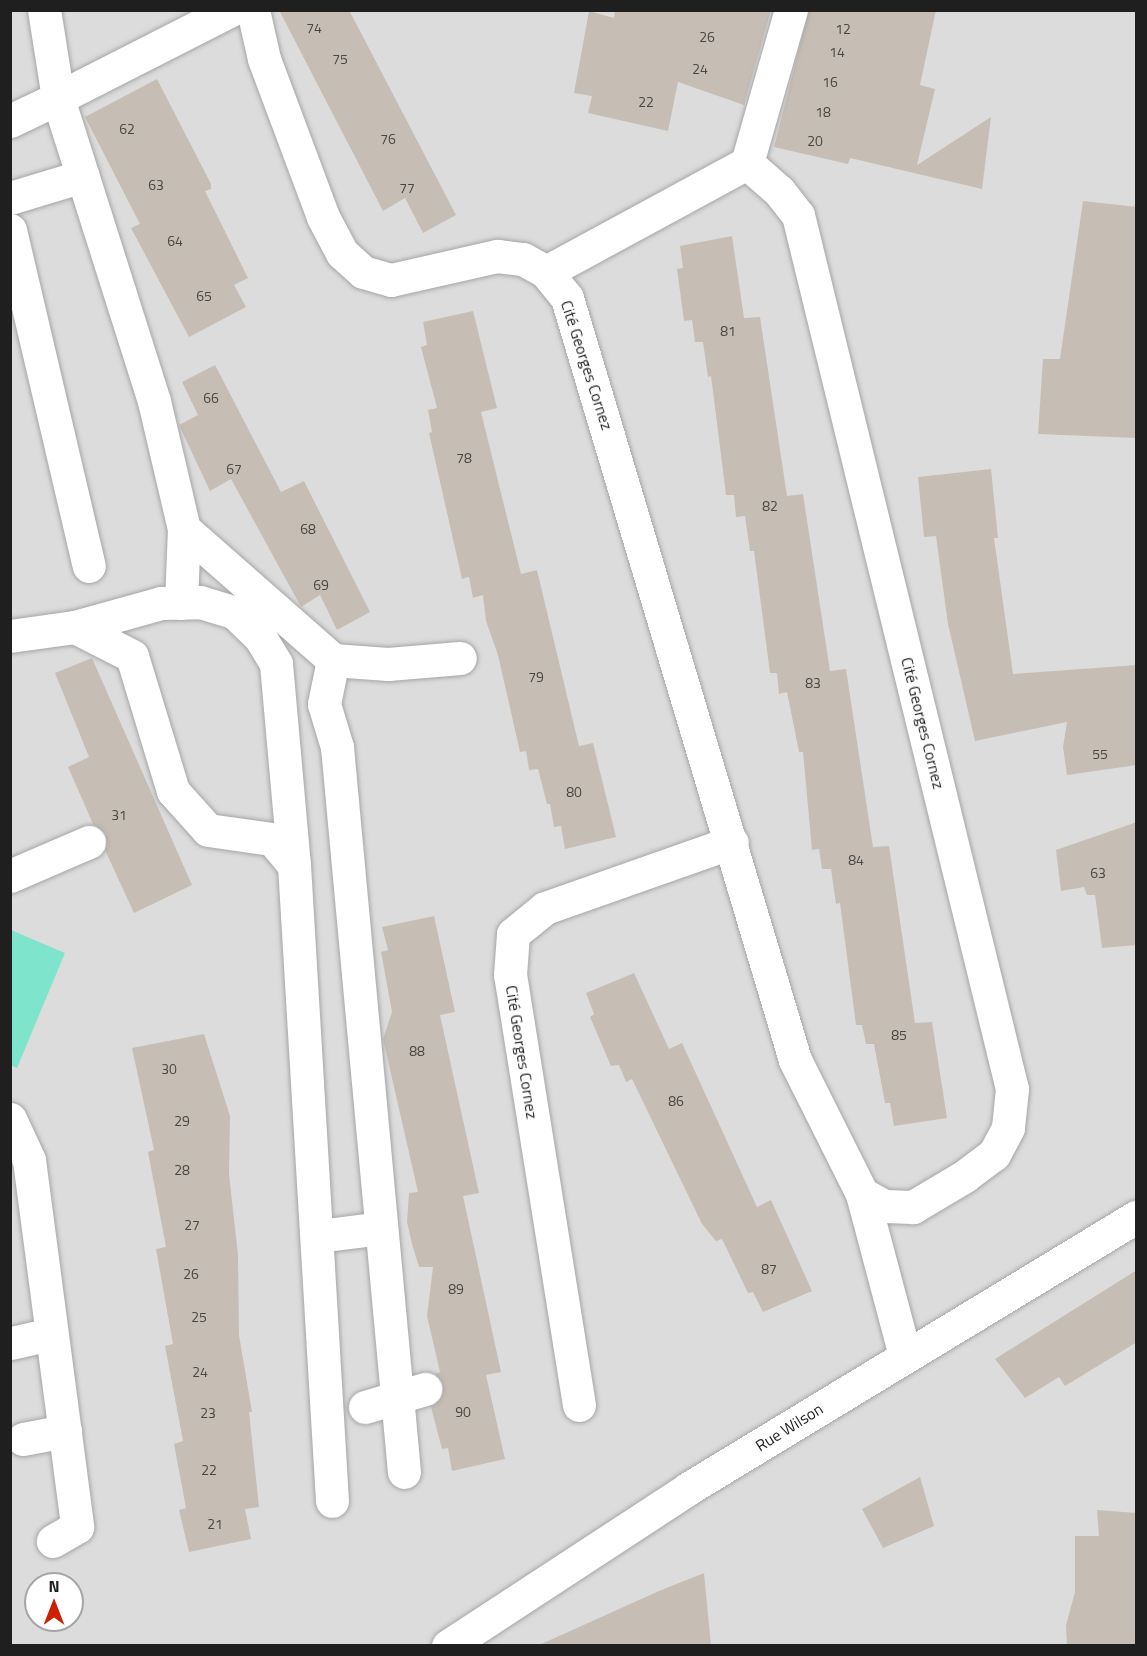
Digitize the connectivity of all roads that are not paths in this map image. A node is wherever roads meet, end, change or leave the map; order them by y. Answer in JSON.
{"nodes":[{"id":1,"x":44,"y":10,"type":"edge"},
{"id":2,"x":231,"y":10,"type":"edge"},
{"id":3,"x":253,"y":10,"type":"edge"},
{"id":4,"x":790,"y":10,"type":"edge"},
{"id":5,"x":58,"y":98,"type":"junction"},
{"id":6,"x":10,"y":121,"type":"edge"},
{"id":7,"x":747,"y":164,"type":"junction"},
{"id":8,"x":82,"y":176,"type":"junction"},
{"id":9,"x":10,"y":198,"type":"edge"},
{"id":10,"x":10,"y":230,"type":"edge"},
{"id":11,"x":546,"y":272,"type":"junction"},
{"id":12,"x":184,"y":530,"type":"junction"},
{"id":13,"x":89,"y":566,"type":"dead end"},
{"id":14,"x":181,"y":603,"type":"junction"},
{"id":15,"x":75,"y":627,"type":"junction"},
{"id":16,"x":10,"y":636,"type":"edge"},
{"id":17,"x":460,"y":658,"type":"dead end"},
{"id":18,"x":333,"y":660,"type":"junction"},
{"id":19,"x":89,"y":842,"type":"dead end"},
{"id":20,"x":732,"y":842,"type":"junction"},
{"id":21,"x":294,"y":865,"type":"junction"},
{"id":22,"x":10,"y":876,"type":"edge"},
{"id":23,"x":10,"y":1119,"type":"edge"},
{"id":24,"x":862,"y":1194,"type":"junction"},
{"id":25,"x":386,"y":1216,"type":"junction"},
{"id":26,"x":1137,"y":1217,"type":"edge"},
{"id":27,"x":334,"y":1234,"type":"dead end"},
{"id":28,"x":51,"y":1334,"type":"junction"},
{"id":29,"x":11,"y":1343,"type":"edge"},
{"id":30,"x":905,"y":1356,"type":"junction"},
{"id":31,"x":411,"y":1392,"type":"junction"},
{"id":32,"x":579,"y":1406,"type":"dead end"},
{"id":33,"x":365,"y":1407,"type":"dead end"},
{"id":34,"x":65,"y":1431,"type":"junction"},
{"id":35,"x":23,"y":1439,"type":"dead end"},
{"id":36,"x":404,"y":1472,"type":"dead end"},
{"id":37,"x":332,"y":1501,"type":"dead end"},
{"id":38,"x":53,"y":1541,"type":"dead end"},
{"id":39,"x":448,"y":1646,"type":"edge"}],
"edges":[{"from":1,"to":5,"type":"street"},
{"from":2,"to":5,"type":"street"},
{"from":3,"to":11,"type":"street","name":"Cité Georges Cornez"},
{"from":4,"to":7,"type":"street"},
{"from":5,"to":6,"type":"street"},
{"from":5,"to":8,"type":"street"},
{"from":7,"to":11,"type":"street"},
{"from":7,"to":24,"type":"street","name":"Cité Georges Cornez"},
{"from":8,"to":9,"type":"street"},
{"from":8,"to":12,"type":"street"},
{"from":10,"to":13,"type":"street"},
{"from":11,"to":20,"type":"street","name":"Cité Georges Cornez"},
{"from":12,"to":14,"type":"street"},
{"from":12,"to":18,"type":"street"},
{"from":14,"to":15,"type":"street"},
{"from":14,"to":21,"type":"street"},
{"from":15,"to":16,"type":"street"},
{"from":15,"to":21,"type":"street"},
{"from":17,"to":18,"type":"street"},
{"from":18,"to":25,"type":"street"},
{"from":19,"to":22,"type":"street"},
{"from":20,"to":24,"type":"street","name":"Cité Georges Cornez"},
{"from":20,"to":32,"type":"street","name":"Cité Georges Cornez"},
{"from":21,"to":37,"type":"street"},
{"from":23,"to":28,"type":"street"},
{"from":24,"to":30,"type":"street","name":"Cité Georges Cornez"},
{"from":25,"to":27,"type":"street"},
{"from":25,"to":31,"type":"street"},
{"from":26,"to":30,"type":"street","name":"Rue Wilson"},
{"from":28,"to":29,"type":"street"},
{"from":28,"to":34,"type":"street"},
{"from":30,"to":39,"type":"street","name":"Rue Wilson"},
{"from":31,"to":33,"type":"street"},
{"from":31,"to":36,"type":"street"},
{"from":34,"to":35,"type":"street"},
{"from":34,"to":38,"type":"street"}]}
